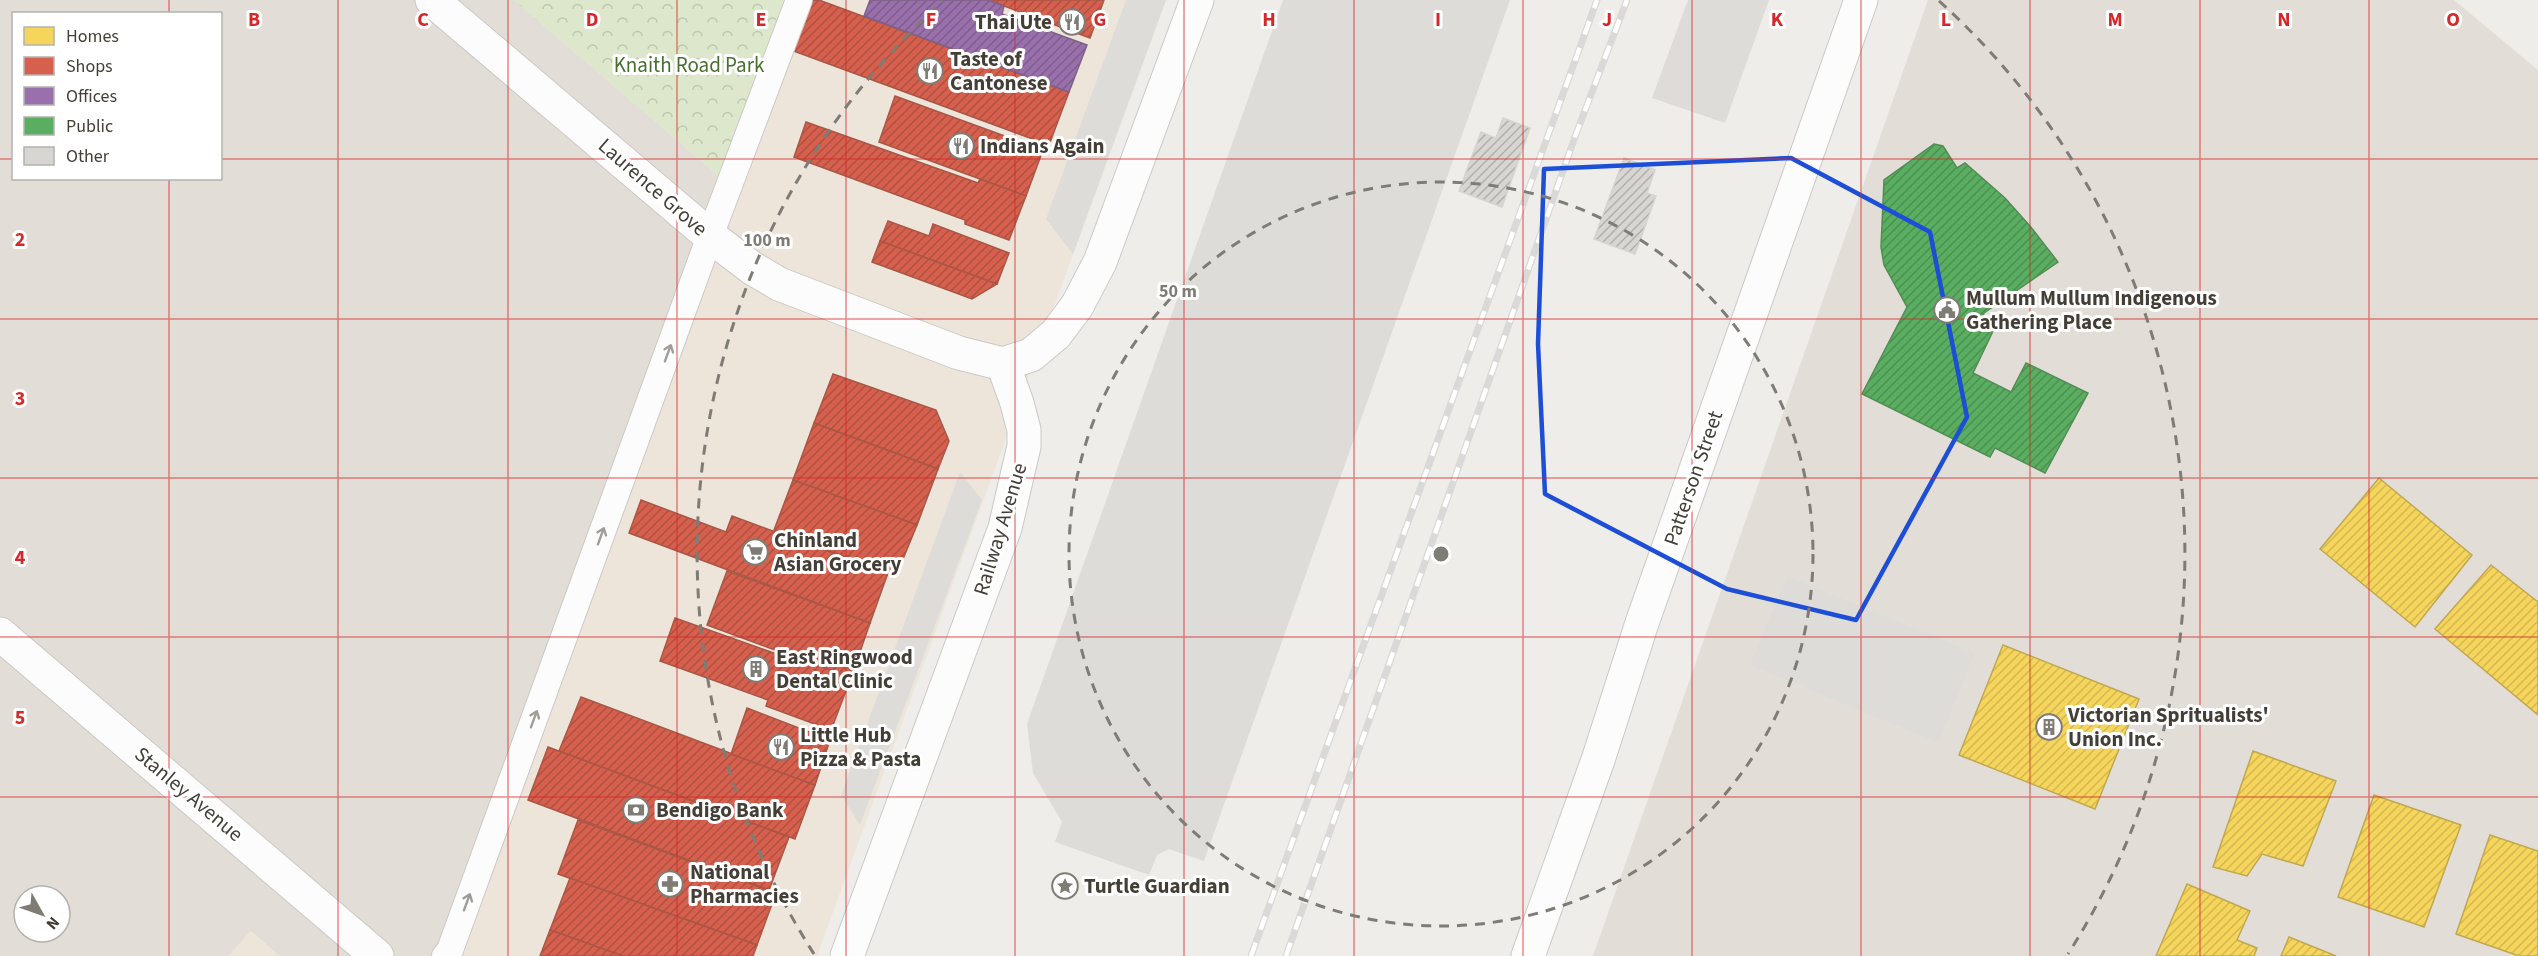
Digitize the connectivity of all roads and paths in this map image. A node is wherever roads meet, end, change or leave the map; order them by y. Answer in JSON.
{"nodes":[{"id":1,"x":432,"y":0,"type":"edge"},
{"id":2,"x":799,"y":0,"type":"edge"},
{"id":3,"x":1197,"y":0,"type":"edge"},
{"id":4,"x":1861,"y":0,"type":"edge"},
{"id":5,"x":710,"y":236,"type":"junction"},
{"id":6,"x":1003,"y":364,"type":"junction"},
{"id":7,"x":0,"y":634,"type":"edge"},
{"id":8,"x":377,"y":956,"type":"edge"},
{"id":9,"x":445,"y":956,"type":"edge"},
{"id":10,"x":846,"y":956,"type":"edge"},
{"id":11,"x":1528,"y":956,"type":"edge"}],
"edges":[{"from":1,"to":5,"type":"street","name":"Laurence Grove"},
{"from":2,"to":5,"type":"lane"},
{"from":3,"to":6,"type":"street"},
{"from":4,"to":11,"type":"street","name":"Patterson Street"},
{"from":5,"to":6,"type":"street","name":"Laurence Grove"},
{"from":9,"to":5,"type":"lane","one_way":true},
{"from":6,"to":10,"type":"street","name":"Railway Avenue"},
{"from":7,"to":8,"type":"street","name":"Stanley Avenue"}]}
